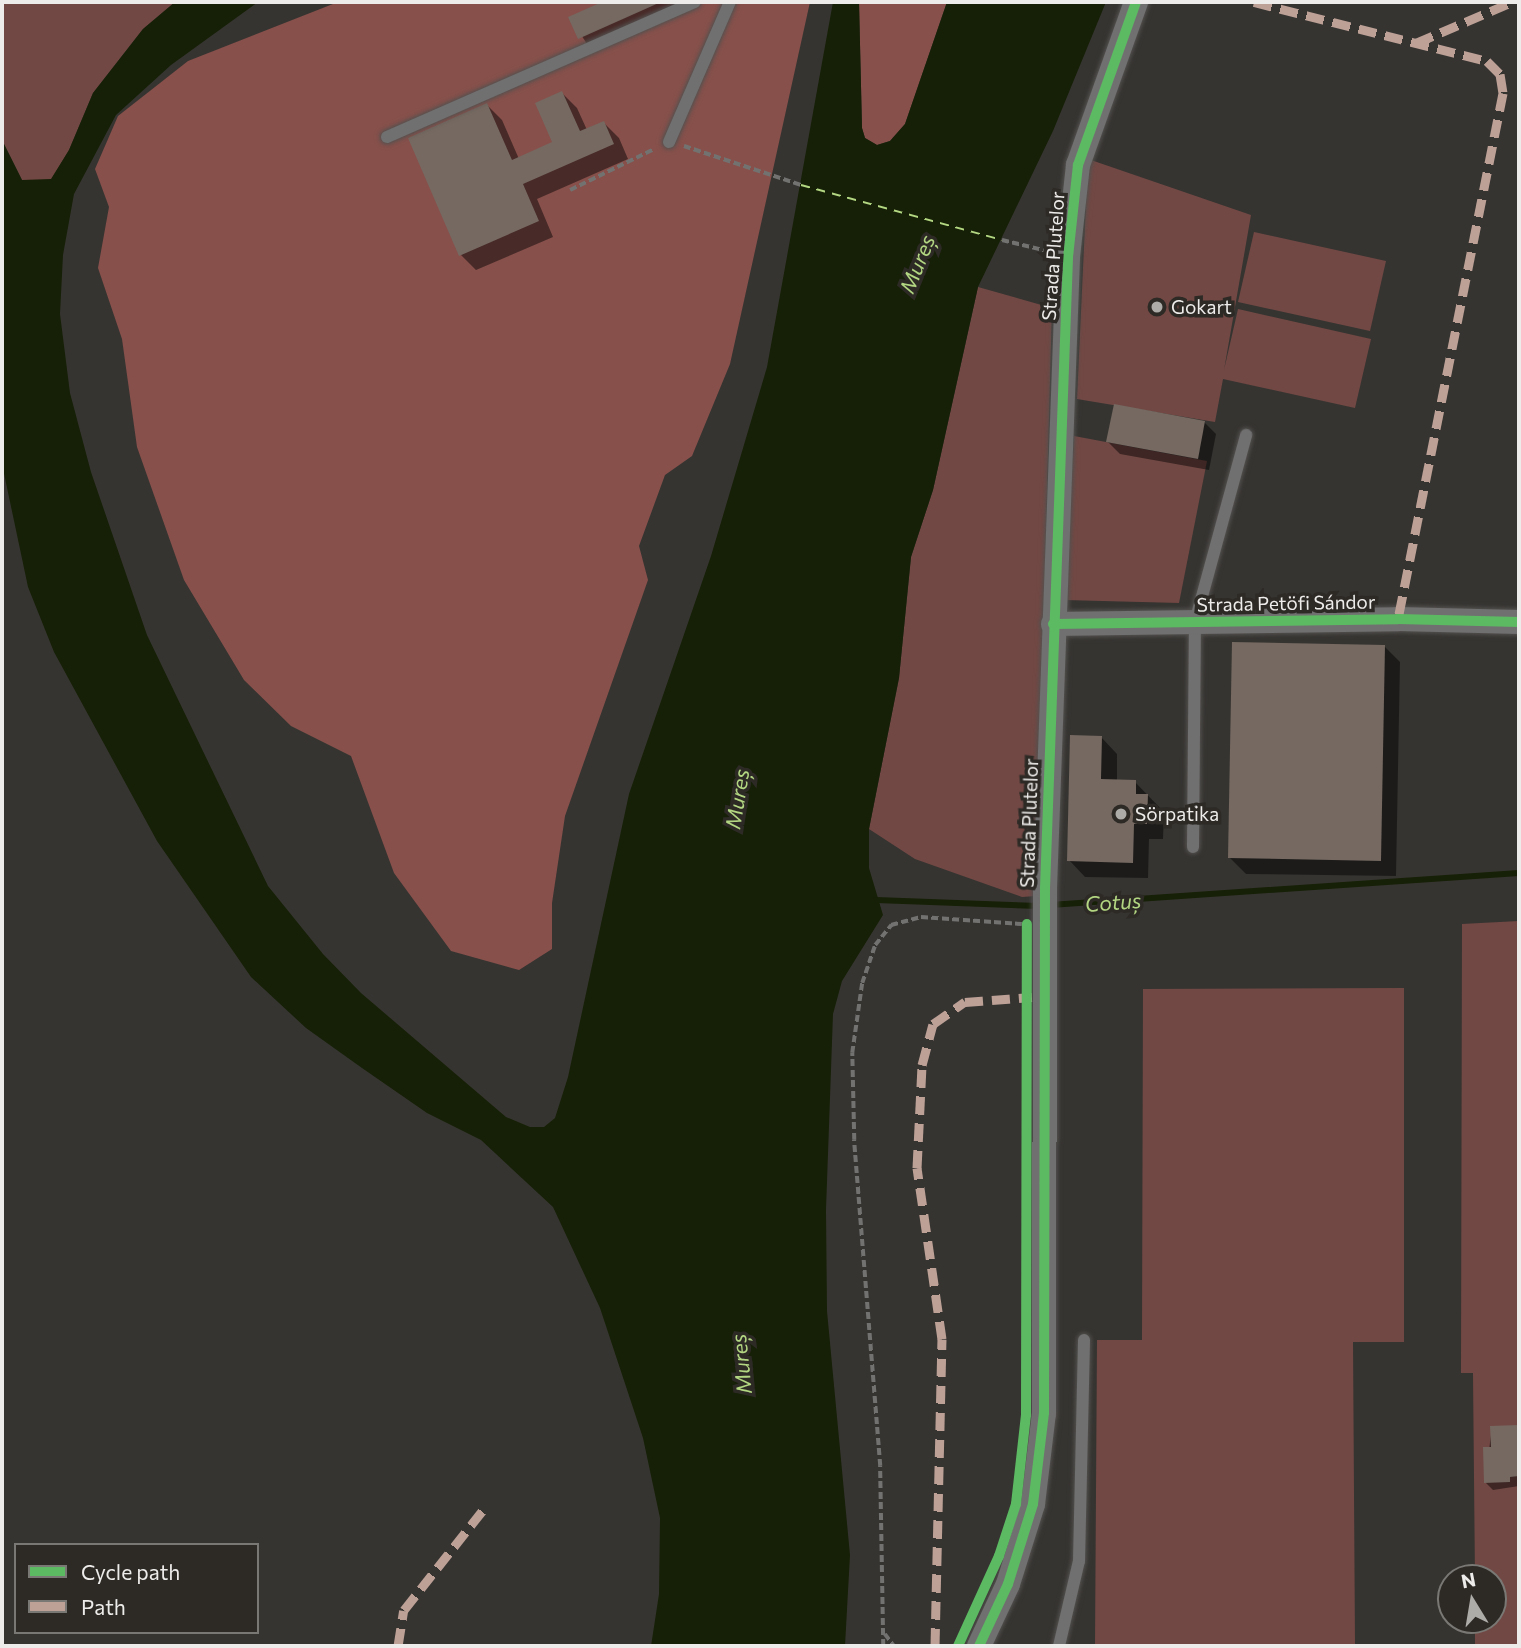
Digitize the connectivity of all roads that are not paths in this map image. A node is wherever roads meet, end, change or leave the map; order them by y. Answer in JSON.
{"nodes":[{"id":1,"x":695,"y":2,"type":"edge"},
{"id":2,"x":730,"y":2,"type":"edge"},
{"id":3,"x":1136,"y":2,"type":"edge"},
{"id":4,"x":387,"y":137,"type":"dead end"},
{"id":5,"x":669,"y":142,"type":"road end"},
{"id":6,"x":1246,"y":435,"type":"dead end"},
{"id":7,"x":1195,"y":622,"type":"junction"},
{"id":8,"x":1519,"y":622,"type":"edge"},
{"id":9,"x":1053,"y":624,"type":"junction"},
{"id":10,"x":1193,"y":847,"type":"dead end"},
{"id":11,"x":1084,"y":1340,"type":"dead end"},
{"id":12,"x":979,"y":1646,"type":"edge"},
{"id":13,"x":1059,"y":1646,"type":"edge"}],
"edges":[{"from":1,"to":4,"type":"lane"},
{"from":2,"to":5,"type":"lane"},
{"from":3,"to":9,"type":"street","name":"Strada Plutelor"},
{"from":6,"to":7,"type":"lane"},
{"from":7,"to":8,"type":"street","name":"Strada Petöfi Sándor"},
{"from":7,"to":9,"type":"street","name":"Strada Petöfi Sándor"},
{"from":7,"to":10,"type":"lane"},
{"from":9,"to":12,"type":"street","name":"Strada Plutelor"},
{"from":11,"to":13,"type":"lane"}]}
